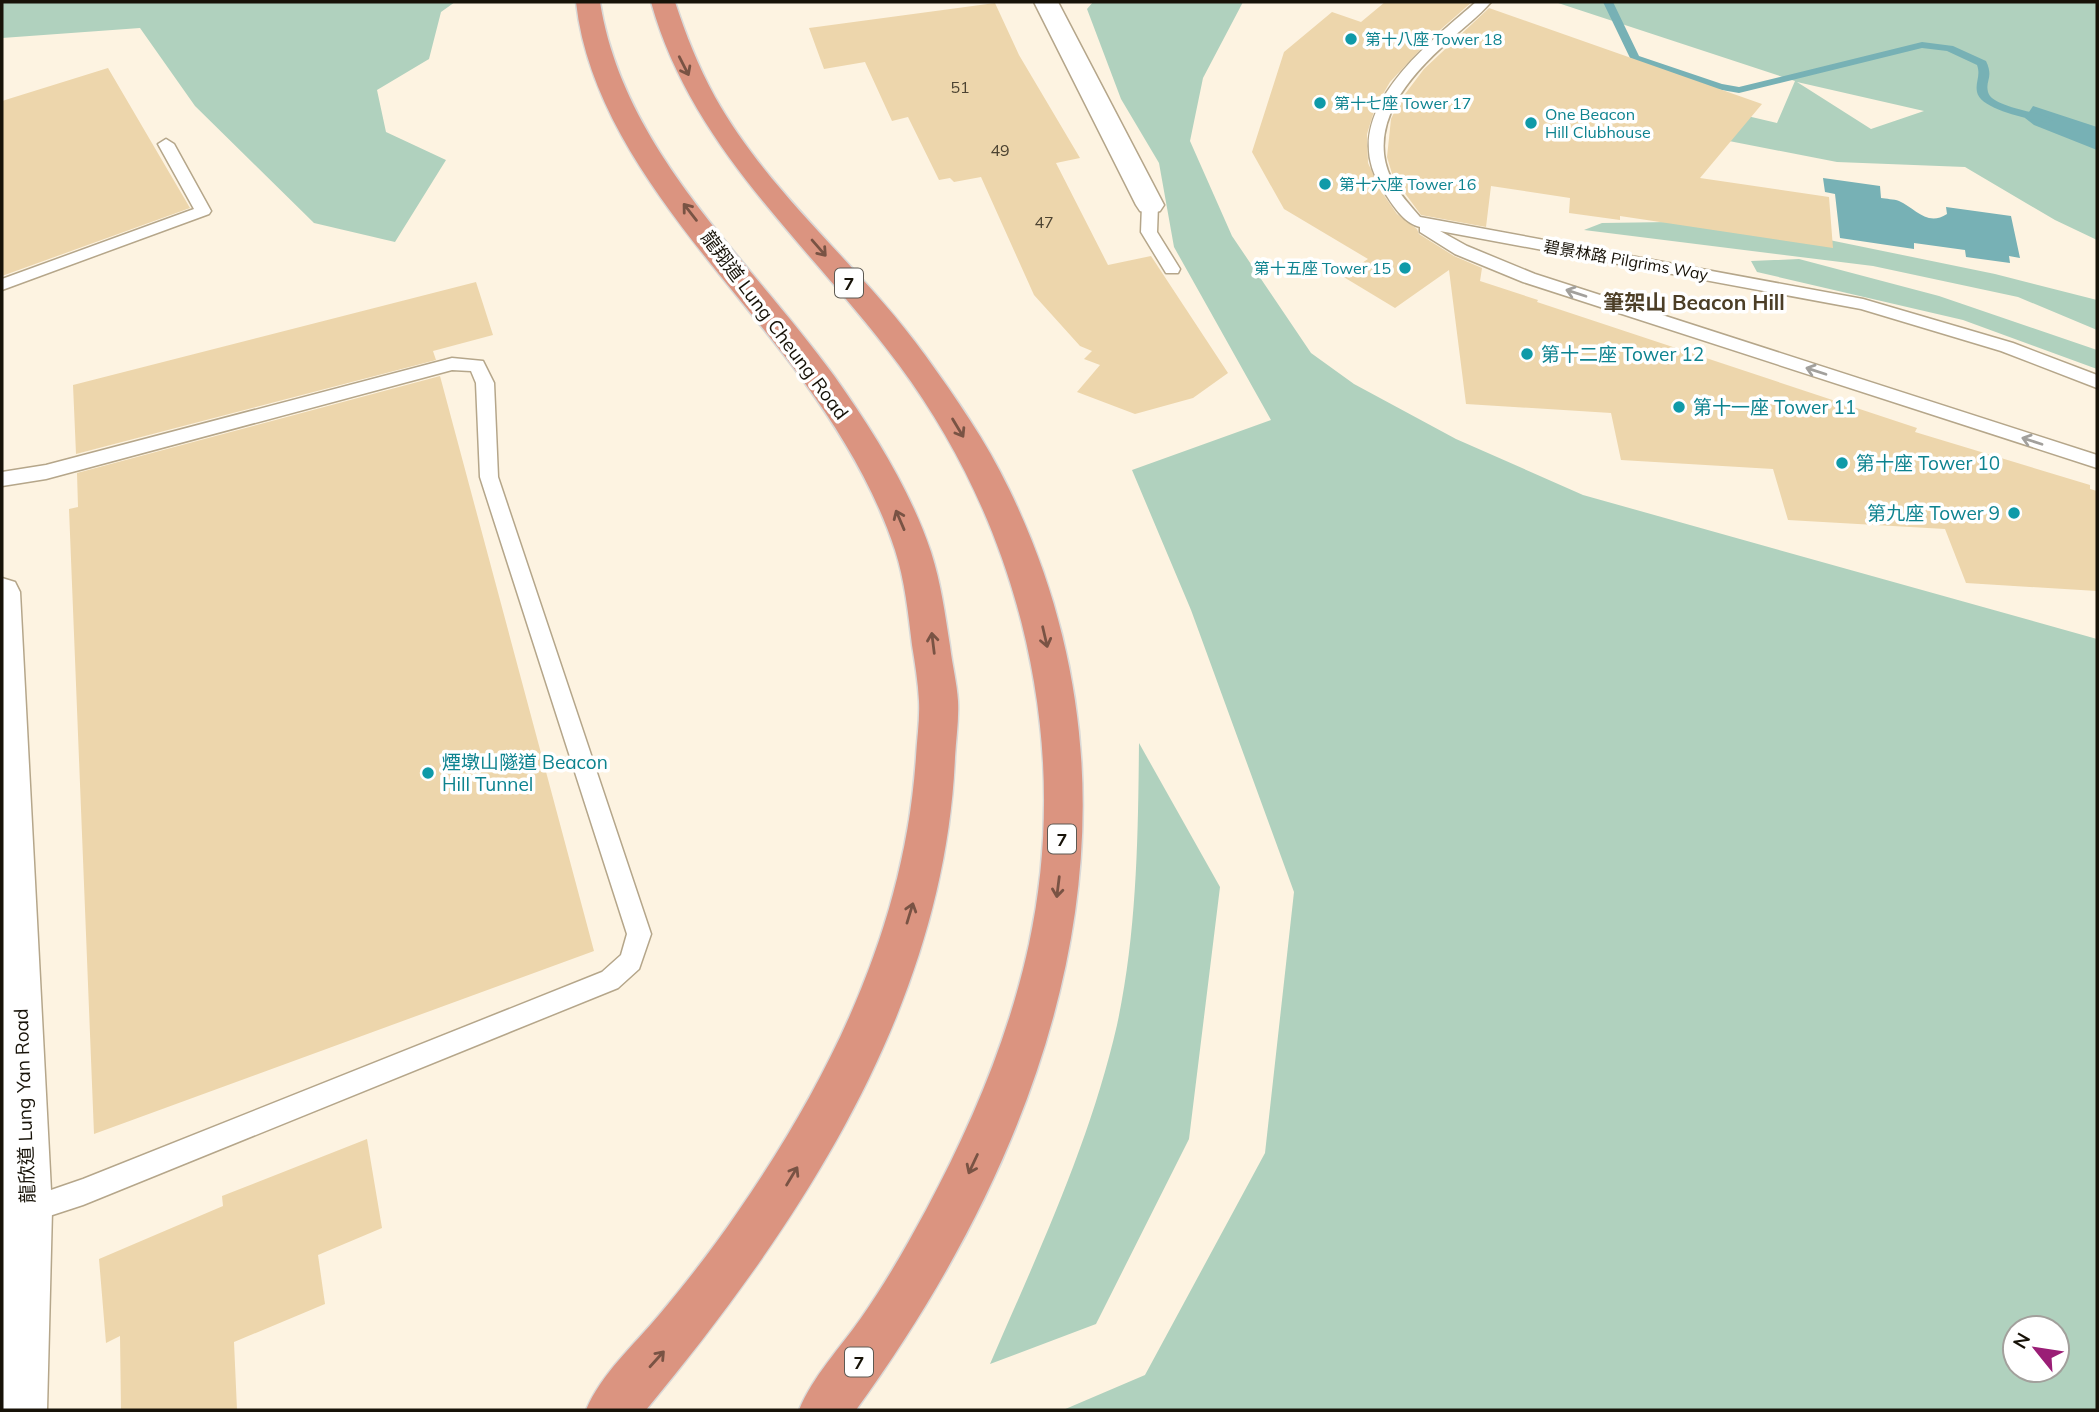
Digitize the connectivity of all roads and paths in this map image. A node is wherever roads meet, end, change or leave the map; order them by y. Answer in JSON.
{"nodes":[{"id":1,"x":588,"y":2,"type":"edge"},
{"id":2,"x":663,"y":2,"type":"edge"},
{"id":3,"x":1483,"y":2,"type":"edge"},
{"id":4,"x":1049,"y":3,"type":"edge"},
{"id":5,"x":166,"y":144,"type":"dead end"},
{"id":6,"x":1150,"y":205,"type":"joint"},
{"id":7,"x":1415,"y":221,"type":"junction"},
{"id":8,"x":1172,"y":269,"type":"dead end"},
{"id":9,"x":2,"y":285,"type":"edge"},
{"id":10,"x":2097,"y":382,"type":"edge"},
{"id":11,"x":2097,"y":462,"type":"edge"},
{"id":12,"x":2,"y":479,"type":"edge"},
{"id":13,"x":2,"y":592,"type":"edge"},
{"id":14,"x":28,"y":1210,"type":"junction"},
{"id":15,"x":21,"y":1410,"type":"edge"},
{"id":16,"x":612,"y":1410,"type":"edge"},
{"id":17,"x":825,"y":1410,"type":"edge"}],
"edges":[{"from":16,"to":1,"type":"highway","name":"龍翔道 Lung Cheung Road","one_way":true},
{"from":2,"to":17,"type":"highway","number":"7","one_way":true},
{"from":3,"to":7,"type":"lane"},
{"from":4,"to":6,"type":"street"},
{"from":5,"to":9,"type":"lane"},
{"from":6,"to":8,"type":"lane"},
{"from":7,"to":10,"type":"lane","name":"碧景林路 Pilgrims Way"},
{"from":11,"to":7,"type":"lane","one_way":true},
{"from":12,"to":14,"type":"lane"},
{"from":13,"to":14,"type":"street","name":"龍欣道 Lung Yan Road"},
{"from":14,"to":15,"type":"street","name":"龍欣道 Lung Yan Road"}]}
